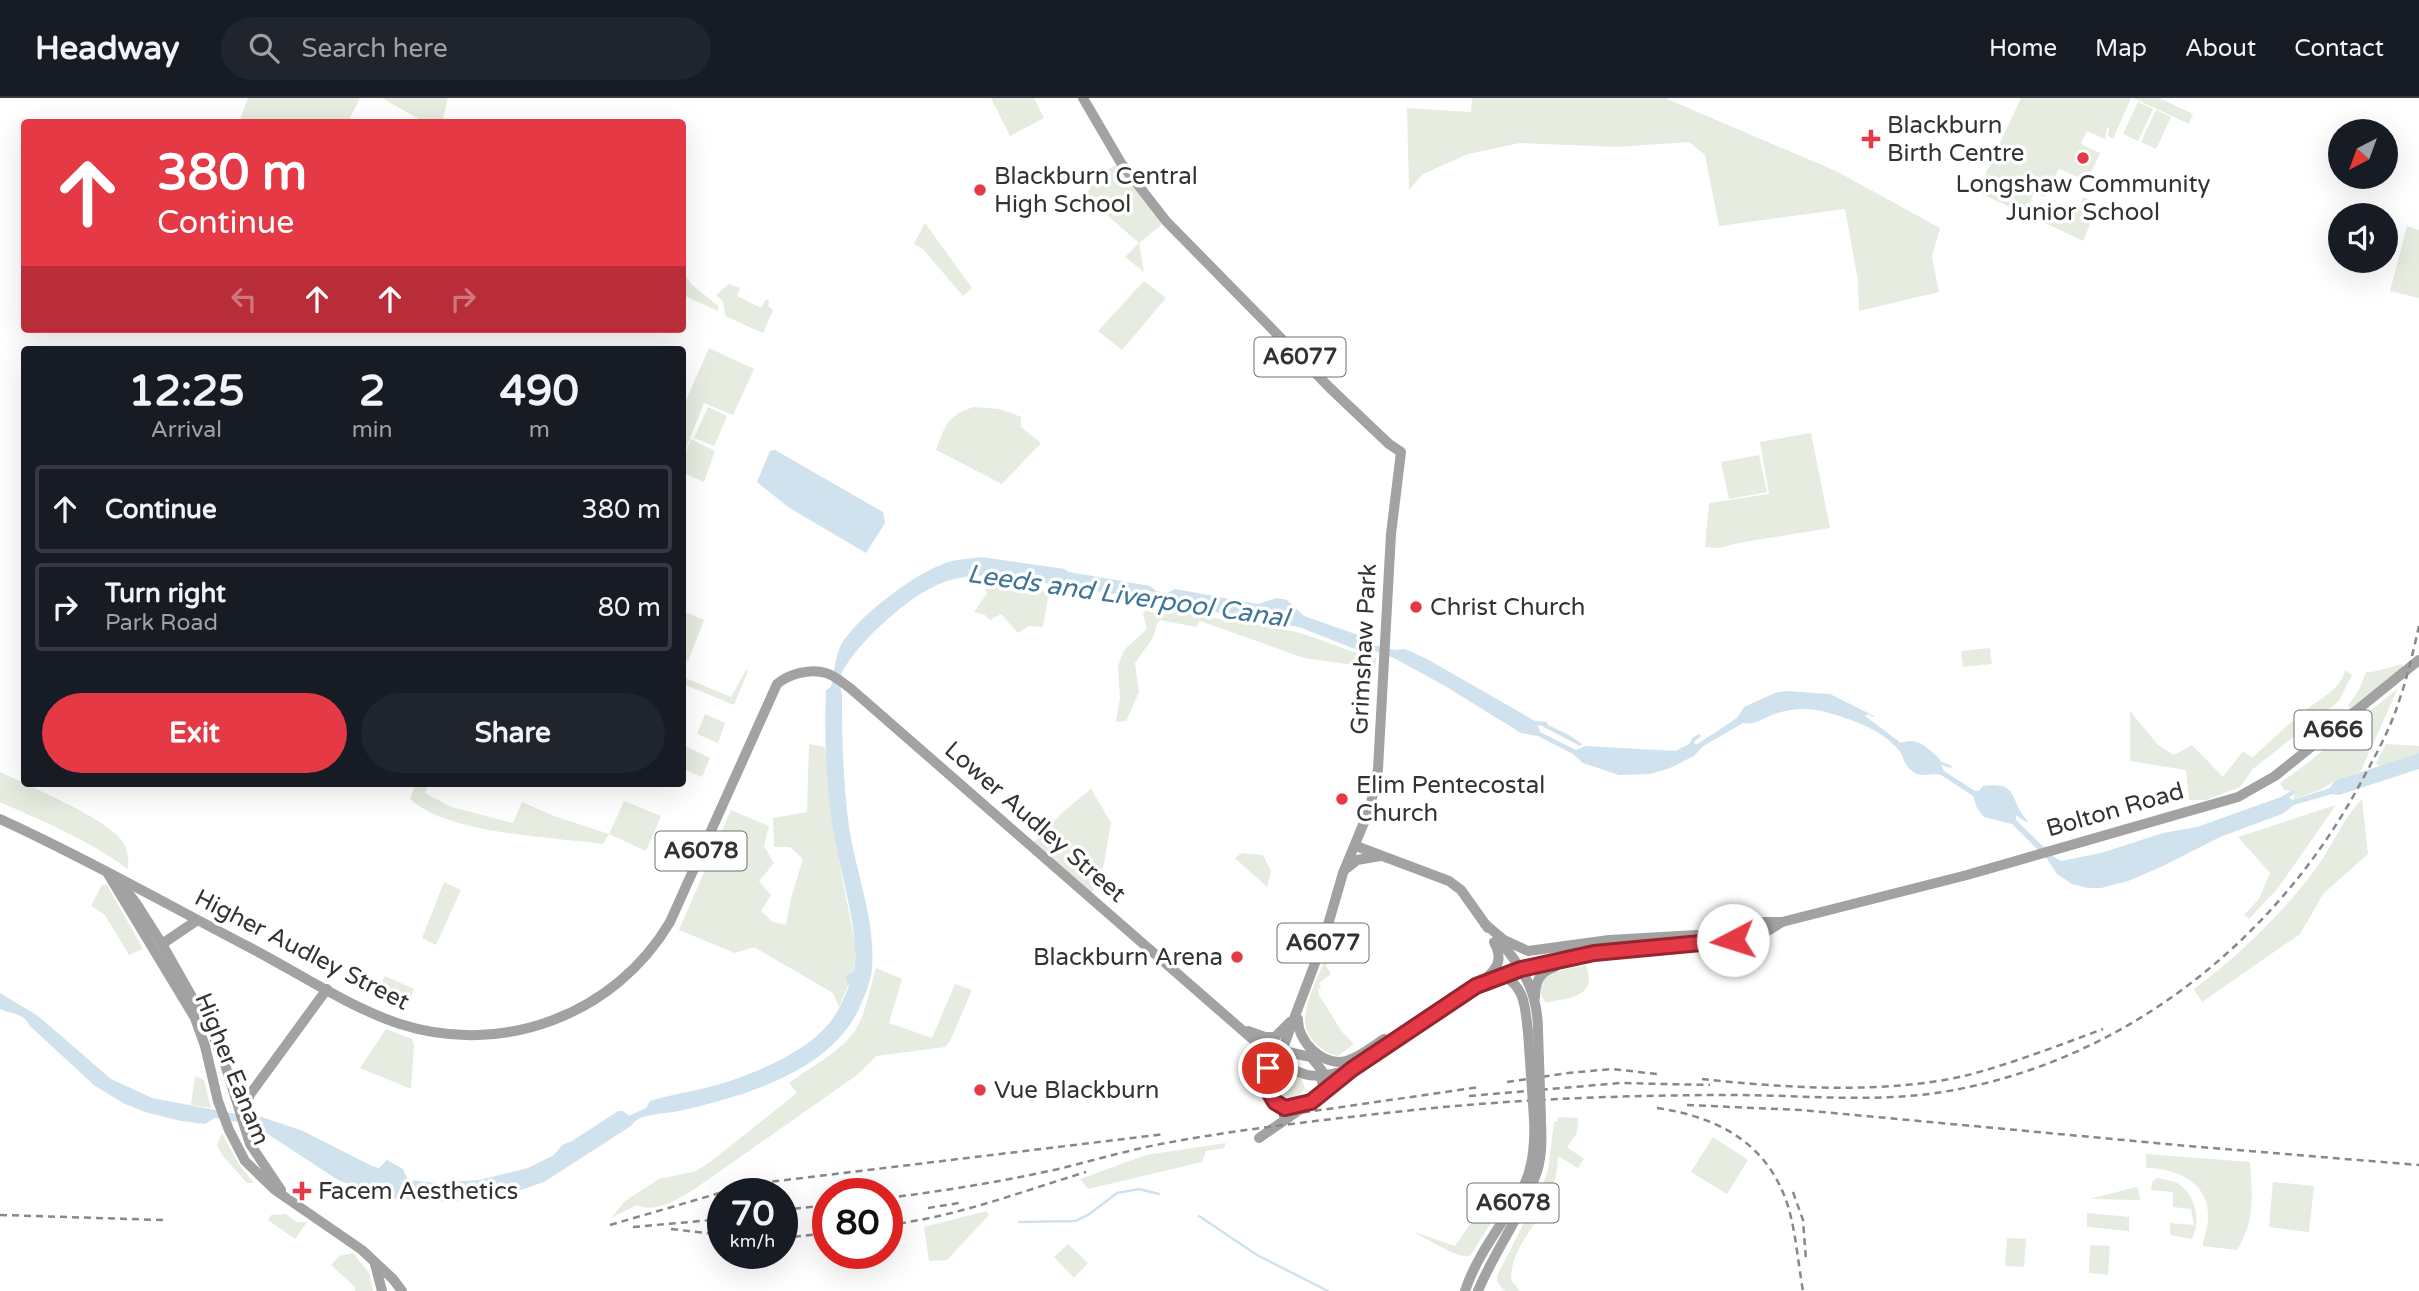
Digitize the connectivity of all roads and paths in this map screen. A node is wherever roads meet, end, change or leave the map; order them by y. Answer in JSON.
{"nodes":[{"id":1,"x":1083,"y":98,"type":"edge"},
{"id":2,"x":2419,"y":660,"type":"edge"},
{"id":3,"x":794,"y":675,"type":"joint"},
{"id":4,"x":0,"y":819,"type":"edge"},
{"id":5,"x":1356,"y":846,"type":"junction"},
{"id":6,"x":1380,"y":856,"type":"junction"},
{"id":7,"x":1343,"y":873,"type":"junction"},
{"id":8,"x":111,"y":874,"type":"junction"},
{"id":9,"x":196,"y":921,"type":"junction"},
{"id":10,"x":1783,"y":922,"type":"junction"},
{"id":11,"x":1485,"y":924,"type":"junction"},
{"id":12,"x":162,"y":944,"type":"junction"},
{"id":13,"x":1546,"y":950,"type":"junction"},
{"id":14,"x":1580,"y":957,"type":"junction"},
{"id":15,"x":1525,"y":970,"type":"junction"},
{"id":16,"x":1503,"y":976,"type":"junction"},
{"id":17,"x":1476,"y":986,"type":"junction"},
{"id":18,"x":327,"y":989,"type":"junction"},
{"id":19,"x":1530,"y":1000,"type":"junction"},
{"id":20,"x":1298,"y":1012,"type":"junction"},
{"id":21,"x":1239,"y":1027,"type":"junction"},
{"id":22,"x":1406,"y":1032,"type":"junction"},
{"id":23,"x":1255,"y":1041,"type":"junction"},
{"id":24,"x":1281,"y":1057,"type":"junction"},
{"id":25,"x":1352,"y":1069,"type":"junction"},
{"id":26,"x":1324,"y":1077,"type":"junction"},
{"id":27,"x":1269,"y":1087,"type":"junction"},
{"id":28,"x":215,"y":1088,"type":"junction"},
{"id":29,"x":235,"y":1097,"type":"junction"},
{"id":30,"x":1309,"y":1103,"type":"junction"},
{"id":31,"x":244,"y":1105,"type":"junction"},
{"id":32,"x":1538,"y":1119,"type":"junction"},
{"id":33,"x":1259,"y":1138,"type":"dead end"},
{"id":34,"x":288,"y":1199,"type":"junction"},
{"id":35,"x":374,"y":1262,"type":"junction"},
{"id":36,"x":382,"y":1291,"type":"edge"},
{"id":37,"x":402,"y":1291,"type":"edge"},
{"id":38,"x":1465,"y":1291,"type":"edge"},
{"id":39,"x":1478,"y":1291,"type":"edge"}],
"edges":[{"from":1,"to":5,"type":"highway","name":"Grimshaw Park","number":"A6077"},
{"from":2,"to":10,"type":"highway","name":"Bolton Road","number":"A666"},
{"from":3,"to":18,"type":"highway","name":"Higher Audley Street","number":"A6078"},
{"from":3,"to":21,"type":"highway","name":"Lower Audley Street","number":"A6078"},
{"from":4,"to":8,"type":"highway","name":"Higher Audley Street"},
{"from":5,"to":6,"type":"highway"},
{"from":5,"to":7,"type":"highway","number":"A6077"},
{"from":6,"to":7,"type":"highway"},
{"from":6,"to":11,"type":"highway"},
{"from":7,"to":20,"type":"highway","number":"A6077"},
{"from":8,"to":9,"type":"highway","name":"Higher Audley Street","number":"A6078"},
{"from":8,"to":12,"type":"highway","name":"Higher Eanam"},
{"from":8,"to":28,"type":"highway","name":"Higher Eanam"},
{"from":9,"to":12,"type":"highway"},
{"from":9,"to":18,"type":"highway","name":"Higher Audley Street","number":"A6078"},
{"from":10,"to":13,"type":"highway","name":"Bolton Road","number":"A666"},
{"from":10,"to":14,"type":"highway","name":"Bolton Road","number":"A666"},
{"from":11,"to":13,"type":"highway","name":"Bolton Road","number":"A666"},
{"from":11,"to":15,"type":"highway"},
{"from":11,"to":17,"type":"highway"},
{"from":12,"to":29,"type":"highway","name":"Higher Eanam"},
{"from":13,"to":15,"type":"highway"},
{"from":14,"to":15,"type":"highway","name":"Bolton Road","number":"A666"},
{"from":14,"to":19,"type":"highway"},
{"from":15,"to":16,"type":"highway","name":"Bolton Road","number":"A666"},
{"from":15,"to":19,"type":"highway"},
{"from":16,"to":17,"type":"highway","name":"Bolton Road","number":"A666"},
{"from":16,"to":19,"type":"highway"},
{"from":17,"to":22,"type":"highway","name":"Bolton Road","number":"A666"},
{"from":18,"to":31,"type":"highway"},
{"from":19,"to":32,"type":"highway","number":"A6078","bridge":true},
{"from":20,"to":21,"type":"highway","name":"Lower Audley Street","number":"A6078"},
{"from":20,"to":22,"type":"highway"},
{"from":20,"to":24,"type":"highway"},
{"from":21,"to":23,"type":"highway","name":"Lower Audley Street","number":"A6078"},
{"from":22,"to":25,"type":"highway","name":"Bolton Road","number":"A666"},
{"from":23,"to":24,"type":"highway"},
{"from":23,"to":27,"type":"highway"},
{"from":24,"to":26,"type":"highway"},
{"from":24,"to":26,"type":"highway"},
{"from":24,"to":27,"type":"highway"},
{"from":25,"to":26,"type":"highway"},
{"from":25,"to":30,"type":"highway"},
{"from":26,"to":30,"type":"highway"},
{"from":27,"to":30,"type":"highway"},
{"from":28,"to":29,"type":"highway"},
{"from":28,"to":34,"type":"highway","name":"Higher Eanam"},
{"from":29,"to":31,"type":"highway","name":"Higher Eanam"},
{"from":29,"to":31,"type":"highway"},
{"from":30,"to":33,"type":"highway"},
{"from":31,"to":34,"type":"highway","name":"Higher Eanam"},
{"from":32,"to":38,"type":"highway","number":"A6078"},
{"from":32,"to":39,"type":"highway","number":"A6078"},
{"from":34,"to":35,"type":"highway","name":"Higher Eanam"},
{"from":35,"to":36,"type":"highway"},
{"from":35,"to":37,"type":"highway","name":"Higher Eanam"}]}
